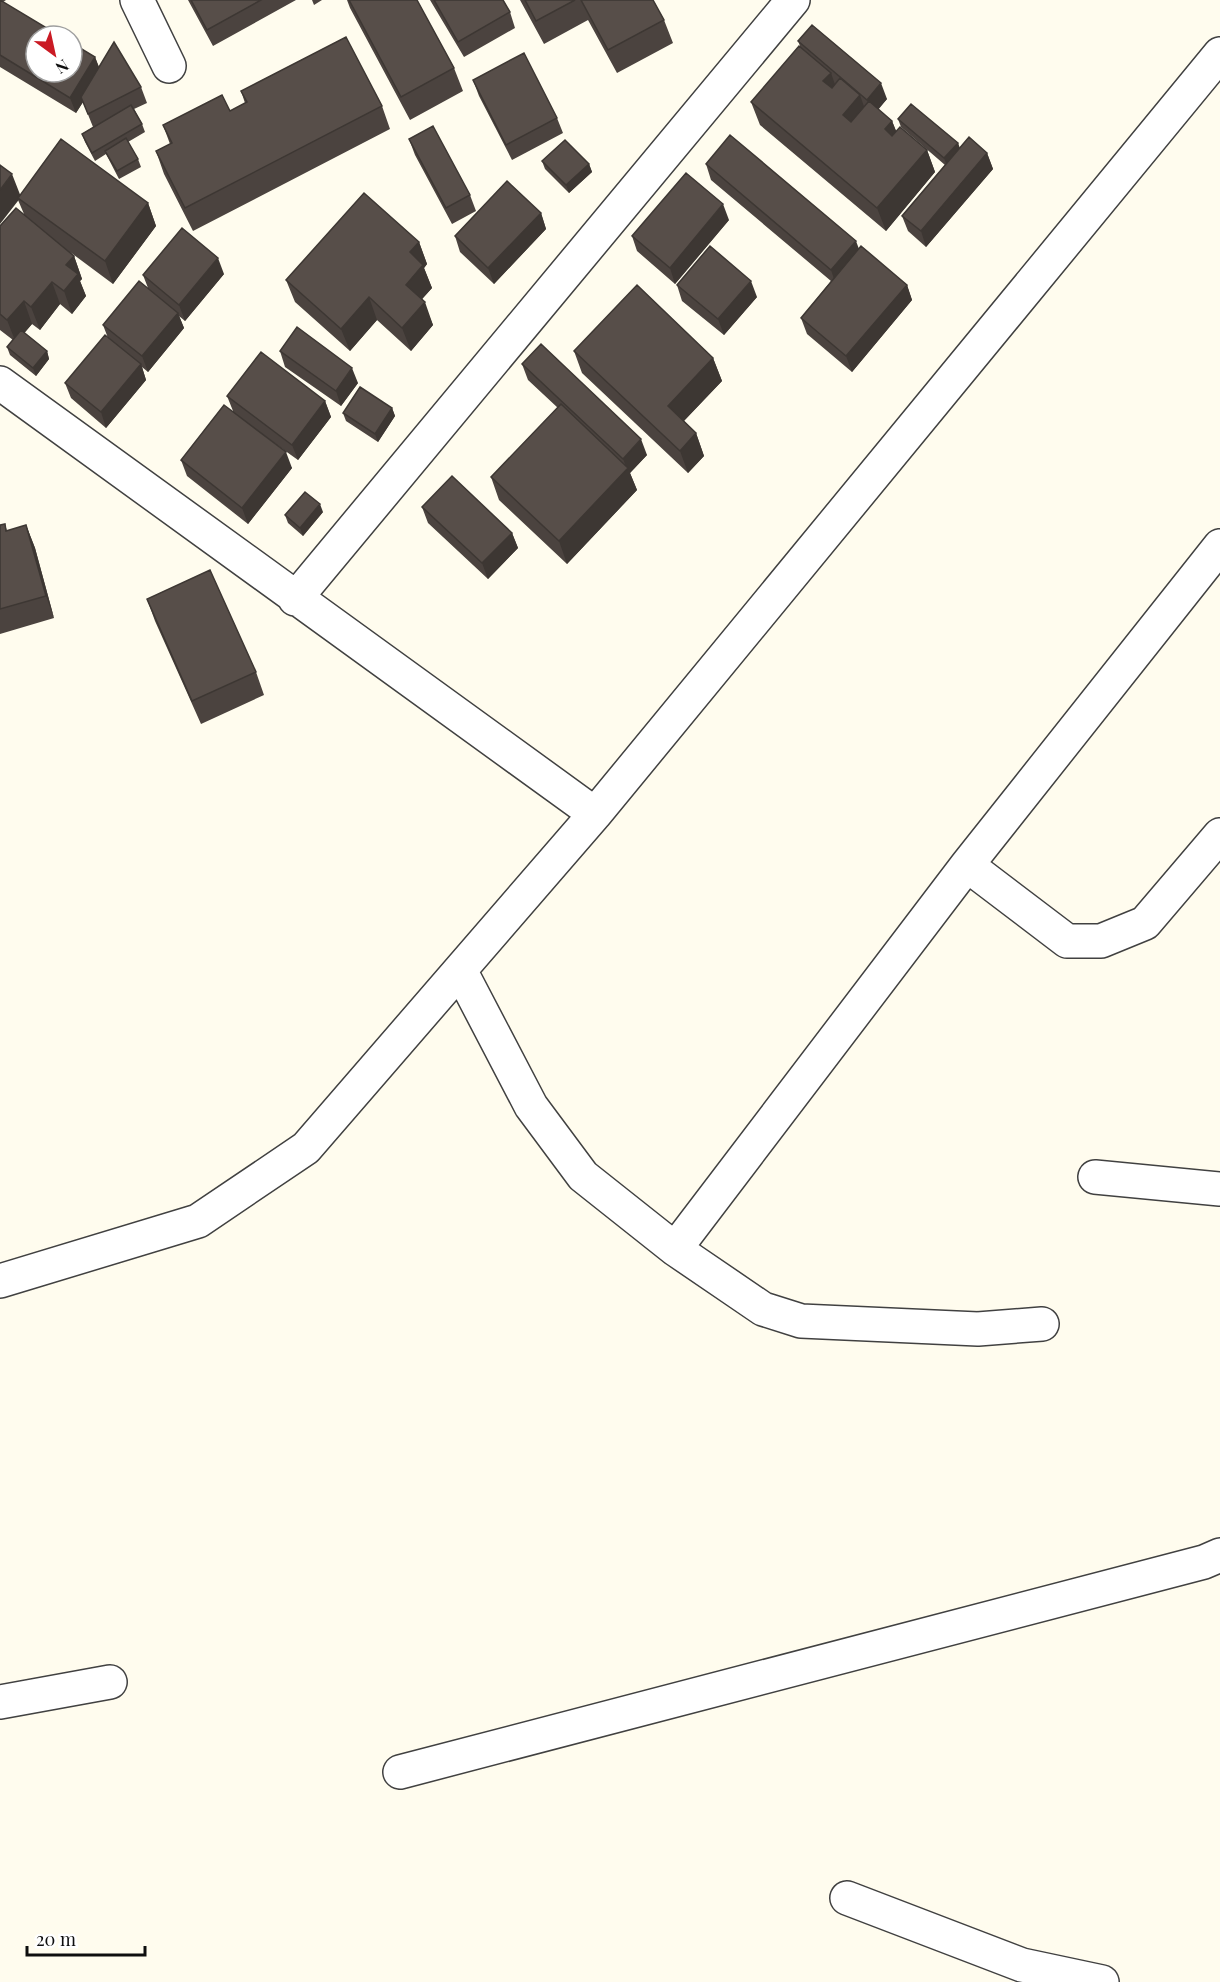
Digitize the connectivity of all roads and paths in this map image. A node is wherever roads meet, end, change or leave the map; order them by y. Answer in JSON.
{"nodes":[{"id":1,"x":137,"y":0,"type":"edge"},
{"id":2,"x":793,"y":0,"type":"edge"},
{"id":3,"x":1220,"y":54,"type":"edge"},
{"id":4,"x":169,"y":66,"type":"dead end"},
{"id":5,"x":0,"y":383,"type":"edge"},
{"id":6,"x":1220,"y":546,"type":"edge"},
{"id":7,"x":295,"y":599,"type":"junction"},
{"id":8,"x":595,"y":814,"type":"junction"},
{"id":9,"x":1220,"y":835,"type":"edge"},
{"id":10,"x":966,"y":865,"type":"junction"},
{"id":11,"x":460,"y":970,"type":"junction"},
{"id":12,"x":1095,"y":1177,"type":"dead end"},
{"id":13,"x":1220,"y":1189,"type":"edge"},
{"id":14,"x":675,"y":1249,"type":"junction"},
{"id":15,"x":0,"y":1281,"type":"edge"},
{"id":16,"x":1042,"y":1324,"type":"dead end"},
{"id":17,"x":1220,"y":1555,"type":"edge"},
{"id":18,"x":110,"y":1682,"type":"dead end"},
{"id":19,"x":0,"y":1702,"type":"edge"},
{"id":20,"x":400,"y":1772,"type":"dead end"},
{"id":21,"x":848,"y":1898,"type":"dead end"},
{"id":22,"x":1018,"y":1974,"type":"edge"},
{"id":23,"x":1102,"y":1982,"type":"edge"}],
"edges":[{"from":1,"to":4,"type":"street"},
{"from":2,"to":7,"type":"street"},
{"from":3,"to":8,"type":"street"},
{"from":5,"to":7,"type":"street"},
{"from":6,"to":10,"type":"street"},
{"from":7,"to":8,"type":"street"},
{"from":8,"to":11,"type":"street"},
{"from":9,"to":10,"type":"street"},
{"from":10,"to":14,"type":"street"},
{"from":11,"to":14,"type":"street"},
{"from":11,"to":15,"type":"street"},
{"from":12,"to":13,"type":"street"},
{"from":14,"to":16,"type":"street"},
{"from":17,"to":20,"type":"street"},
{"from":18,"to":19,"type":"street"},
{"from":21,"to":22,"type":"street"},
{"from":22,"to":23,"type":"street"}]}
